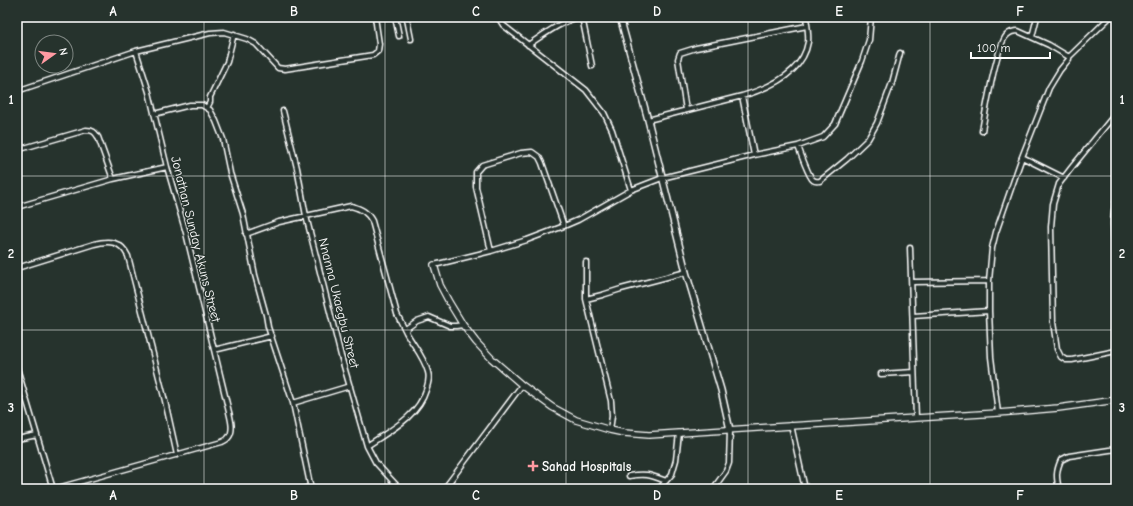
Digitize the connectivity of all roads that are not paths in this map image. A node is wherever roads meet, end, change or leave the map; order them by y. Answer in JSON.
{"nodes":[{"id":1,"x":375,"y":17,"type":"edge"},
{"id":2,"x":395,"y":17,"type":"edge"},
{"id":3,"x":408,"y":17,"type":"edge"},
{"id":4,"x":498,"y":17,"type":"edge"},
{"id":5,"x":578,"y":17,"type":"edge"},
{"id":6,"x":582,"y":17,"type":"edge"},
{"id":7,"x":620,"y":17,"type":"edge"},
{"id":8,"x":806,"y":17,"type":"edge"},
{"id":9,"x":871,"y":17,"type":"edge"},
{"id":10,"x":1037,"y":17,"type":"edge"},
{"id":11,"x":1110,"y":17,"type":"edge"},
{"id":12,"x":807,"y":26,"type":"junction"},
{"id":13,"x":234,"y":34,"type":"junction"},
{"id":14,"x":399,"y":36,"type":"dead end"},
{"id":15,"x":1032,"y":37,"type":"junction"},
{"id":16,"x":411,"y":39,"type":"dead end"},
{"id":17,"x":528,"y":45,"type":"junction"},
{"id":18,"x":136,"y":51,"type":"junction"},
{"id":19,"x":900,"y":53,"type":"dead end"},
{"id":20,"x":1069,"y":57,"type":"junction"},
{"id":21,"x":592,"y":66,"type":"dead end"},
{"id":22,"x":17,"y":91,"type":"edge"},
{"id":23,"x":742,"y":96,"type":"junction"},
{"id":24,"x":207,"y":108,"type":"junction"},
{"id":25,"x":686,"y":110,"type":"junction"},
{"id":26,"x":283,"y":111,"type":"dead end"},
{"id":27,"x":1116,"y":113,"type":"edge"},
{"id":28,"x":154,"y":114,"type":"junction"},
{"id":29,"x":648,"y":120,"type":"junction"},
{"id":30,"x":982,"y":131,"type":"dead end"},
{"id":31,"x":798,"y":146,"type":"junction"},
{"id":32,"x":17,"y":150,"type":"edge"},
{"id":33,"x":754,"y":155,"type":"junction"},
{"id":34,"x":1022,"y":157,"type":"junction"},
{"id":35,"x":167,"y":167,"type":"junction"},
{"id":36,"x":113,"y":178,"type":"junction"},
{"id":37,"x":662,"y":178,"type":"junction"},
{"id":38,"x":1064,"y":178,"type":"junction"},
{"id":39,"x":632,"y":190,"type":"junction"},
{"id":40,"x":1116,"y":201,"type":"edge"},
{"id":41,"x":17,"y":207,"type":"edge"},
{"id":42,"x":306,"y":216,"type":"junction"},
{"id":43,"x":564,"y":226,"type":"junction"},
{"id":44,"x":246,"y":234,"type":"junction"},
{"id":45,"x":910,"y":248,"type":"dead end"},
{"id":46,"x":491,"y":251,"type":"junction"},
{"id":47,"x":1116,"y":255,"type":"edge"},
{"id":48,"x":586,"y":262,"type":"dead end"},
{"id":49,"x":434,"y":265,"type":"joint"},
{"id":50,"x":17,"y":268,"type":"edge"},
{"id":51,"x":686,"y":272,"type":"junction"},
{"id":52,"x":912,"y":282,"type":"junction"},
{"id":53,"x":989,"y":282,"type":"junction"},
{"id":54,"x":586,"y":299,"type":"junction"},
{"id":55,"x":989,"y":311,"type":"junction"},
{"id":56,"x":913,"y":316,"type":"junction"},
{"id":57,"x":463,"y":325,"type":"junction"},
{"id":58,"x":406,"y":332,"type":"junction"},
{"id":59,"x":272,"y":336,"type":"junction"},
{"id":60,"x":214,"y":350,"type":"junction"},
{"id":61,"x":1116,"y":351,"type":"edge"},
{"id":62,"x":17,"y":368,"type":"edge"},
{"id":63,"x":914,"y":372,"type":"junction"},
{"id":64,"x":882,"y":374,"type":"dead end"},
{"id":65,"x":522,"y":385,"type":"junction"},
{"id":66,"x":350,"y":386,"type":"junction"},
{"id":67,"x":1116,"y":400,"type":"edge"},
{"id":68,"x":293,"y":403,"type":"junction"},
{"id":69,"x":998,"y":413,"type":"junction"},
{"id":70,"x":916,"y":418,"type":"junction"},
{"id":71,"x":791,"y":426,"type":"junction"},
{"id":72,"x":610,"y":430,"type":"junction"},
{"id":73,"x":730,"y":430,"type":"junction"},
{"id":74,"x":679,"y":433,"type":"junction"},
{"id":75,"x":37,"y":435,"type":"junction"},
{"id":76,"x":17,"y":439,"type":"edge"},
{"id":77,"x":367,"y":446,"type":"junction"},
{"id":78,"x":1116,"y":448,"type":"edge"},
{"id":79,"x":177,"y":455,"type":"junction"},
{"id":80,"x":629,"y":476,"type":"dead end"},
{"id":81,"x":666,"y":481,"type":"junction"},
{"id":82,"x":310,"y":488,"type":"edge"},
{"id":83,"x":54,"y":489,"type":"edge"},
{"id":84,"x":304,"y":489,"type":"edge"},
{"id":85,"x":400,"y":489,"type":"edge"},
{"id":86,"x":444,"y":489,"type":"edge"},
{"id":87,"x":659,"y":489,"type":"edge"},
{"id":88,"x":713,"y":489,"type":"edge"},
{"id":89,"x":806,"y":489,"type":"edge"},
{"id":90,"x":1059,"y":489,"type":"edge"}],
"edges":[{"from":1,"to":13,"type":"street"},
{"from":2,"to":14,"type":"street"},
{"from":3,"to":16,"type":"street"},
{"from":4,"to":17,"type":"street"},
{"from":5,"to":17,"type":"street"},
{"from":6,"to":21,"type":"street"},
{"from":7,"to":29,"type":"street"},
{"from":8,"to":12,"type":"street"},
{"from":9,"to":31,"type":"street"},
{"from":10,"to":15,"type":"street"},
{"from":11,"to":20,"type":"street"},
{"from":12,"to":23,"type":"street"},
{"from":12,"to":25,"type":"street"},
{"from":13,"to":18,"type":"street"},
{"from":13,"to":24,"type":"street"},
{"from":15,"to":20,"type":"street"},
{"from":15,"to":30,"type":"street"},
{"from":17,"to":39,"type":"street"},
{"from":18,"to":22,"type":"street"},
{"from":18,"to":28,"type":"street","name":"Jonathan Sunday Akuns Street"},
{"from":19,"to":31,"type":"street"},
{"from":20,"to":34,"type":"street"},
{"from":23,"to":25,"type":"street"},
{"from":23,"to":33,"type":"street"},
{"from":24,"to":28,"type":"street"},
{"from":24,"to":44,"type":"street"},
{"from":25,"to":29,"type":"street"},
{"from":26,"to":42,"type":"street","name":"Nnanna Ukaegbu Street"},
{"from":27,"to":38,"type":"street"},
{"from":28,"to":35,"type":"street","name":"Jonathan Sunday Akuns Street"},
{"from":29,"to":37,"type":"street"},
{"from":31,"to":33,"type":"street"},
{"from":32,"to":36,"type":"street"},
{"from":33,"to":37,"type":"street"},
{"from":34,"to":38,"type":"street"},
{"from":34,"to":53,"type":"street"},
{"from":35,"to":36,"type":"street"},
{"from":35,"to":60,"type":"street","name":"Jonathan Sunday Akuns Street"},
{"from":36,"to":41,"type":"street"},
{"from":37,"to":39,"type":"street"},
{"from":37,"to":51,"type":"street"},
{"from":38,"to":61,"type":"street"},
{"from":39,"to":43,"type":"street"},
{"from":40,"to":47,"type":"street"},
{"from":42,"to":44,"type":"street"},
{"from":42,"to":58,"type":"street"},
{"from":42,"to":66,"type":"street","name":"Nnanna Ukaegbu Street"},
{"from":43,"to":46,"type":"street"},
{"from":43,"to":46,"type":"street"},
{"from":44,"to":59,"type":"street"},
{"from":45,"to":52,"type":"street"},
{"from":46,"to":49,"type":"street"},
{"from":48,"to":54,"type":"street"},
{"from":49,"to":57,"type":"main road"},
{"from":50,"to":79,"type":"street"},
{"from":51,"to":54,"type":"street"},
{"from":51,"to":73,"type":"street"},
{"from":52,"to":53,"type":"street"},
{"from":52,"to":56,"type":"street"},
{"from":53,"to":55,"type":"street"},
{"from":54,"to":72,"type":"street"},
{"from":55,"to":56,"type":"street"},
{"from":55,"to":69,"type":"street"},
{"from":56,"to":63,"type":"street"},
{"from":57,"to":58,"type":"street"},
{"from":57,"to":65,"type":"main road"},
{"from":58,"to":77,"type":"street"},
{"from":59,"to":60,"type":"street"},
{"from":59,"to":68,"type":"street"},
{"from":60,"to":79,"type":"street","name":"Jonathan Sunday Akuns Street"},
{"from":62,"to":75,"type":"street"},
{"from":63,"to":64,"type":"street"},
{"from":63,"to":70,"type":"street"},
{"from":65,"to":72,"type":"main road"},
{"from":65,"to":86,"type":"street"},
{"from":66,"to":68,"type":"street"},
{"from":66,"to":77,"type":"street","name":"Nnanna Ukaegbu Street"},
{"from":67,"to":69,"type":"main road"},
{"from":68,"to":82,"type":"street"},
{"from":69,"to":70,"type":"main road"},
{"from":70,"to":71,"type":"main road"},
{"from":71,"to":73,"type":"main road"},
{"from":71,"to":89,"type":"street"},
{"from":72,"to":74,"type":"main road"},
{"from":73,"to":74,"type":"main road"},
{"from":73,"to":88,"type":"street"},
{"from":74,"to":81,"type":"street"},
{"from":75,"to":76,"type":"street"},
{"from":75,"to":83,"type":"street"},
{"from":77,"to":85,"type":"street","name":"Nnanna Ukaegbu Street"},
{"from":78,"to":90,"type":"street"},
{"from":79,"to":83,"type":"street"},
{"from":80,"to":81,"type":"street"},
{"from":81,"to":87,"type":"street"},
{"from":82,"to":84,"type":"street"}]}
